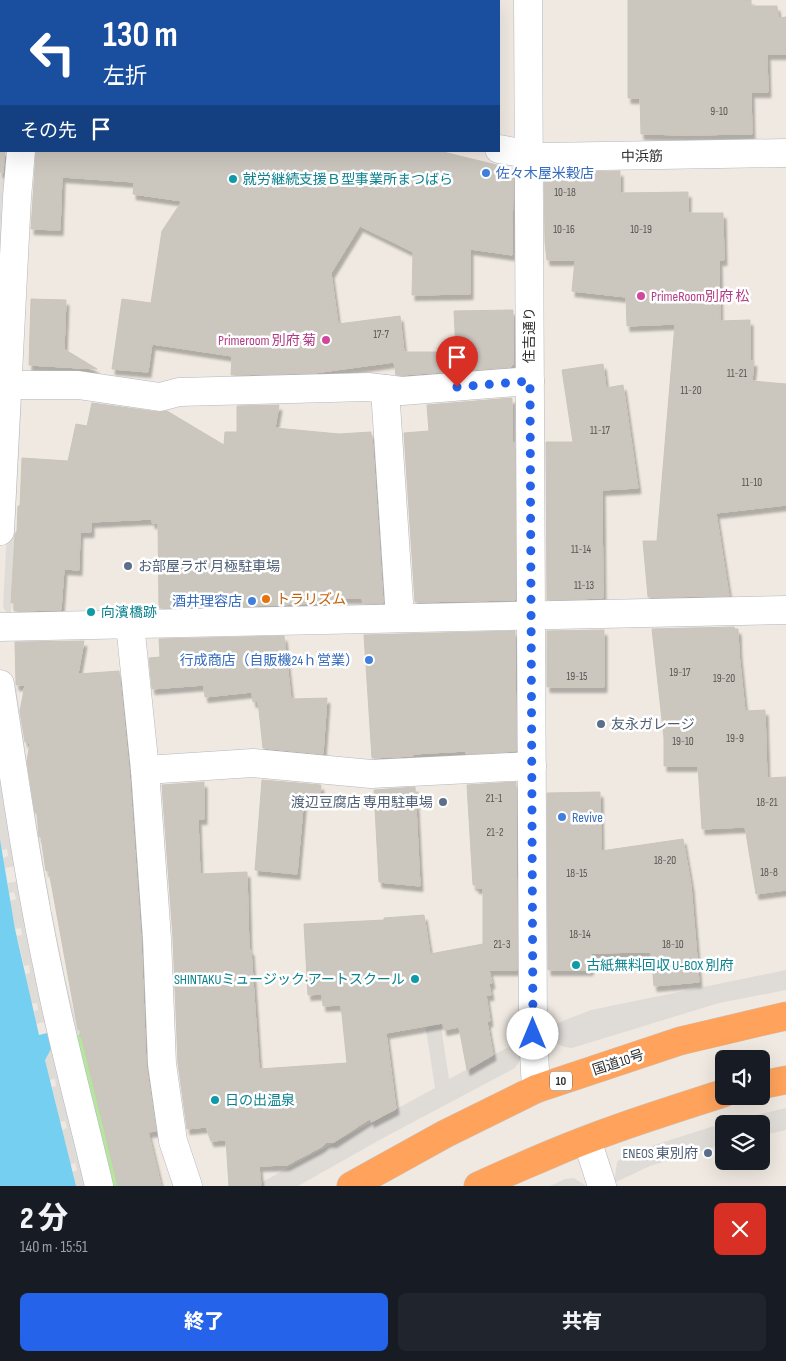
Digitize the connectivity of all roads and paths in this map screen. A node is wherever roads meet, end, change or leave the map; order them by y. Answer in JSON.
{"nodes":[{"id":1,"x":528,"y":0,"type":"edge"},
{"id":2,"x":500,"y":149,"type":"edge"},
{"id":3,"x":21,"y":152,"type":"edge"},
{"id":4,"x":786,"y":153,"type":"edge"},
{"id":5,"x":528,"y":156,"type":"junction"},
{"id":6,"x":530,"y":381,"type":"junction"},
{"id":7,"x":7,"y":385,"type":"junction"},
{"id":8,"x":385,"y":389,"type":"junction"},
{"id":9,"x":0,"y":531,"type":"edge"},
{"id":10,"x":786,"y":610,"type":"edge"},
{"id":11,"x":531,"y":616,"type":"junction"},
{"id":12,"x":400,"y":618,"type":"junction"},
{"id":13,"x":130,"y":624,"type":"junction"},
{"id":14,"x":0,"y":627,"type":"edge"},
{"id":15,"x":0,"y":684,"type":"edge"},
{"id":16,"x":532,"y":766,"type":"junction"},
{"id":17,"x":145,"y":770,"type":"junction"},
{"id":18,"x":786,"y":1016,"type":"edge"},
{"id":19,"x":786,"y":1080,"type":"edge"},
{"id":20,"x":770,"y":1083,"type":"edge"},
{"id":21,"x":536,"y":1089,"type":"junction"},
{"id":22,"x":715,"y":1096,"type":"edge"},
{"id":23,"x":587,"y":1140,"type":"junction"},
{"id":24,"x":99,"y":1186,"type":"edge"},
{"id":25,"x":188,"y":1186,"type":"edge"},
{"id":26,"x":352,"y":1186,"type":"edge"},
{"id":27,"x":478,"y":1186,"type":"edge"},
{"id":28,"x":602,"y":1186,"type":"edge"}],
"edges":[{"from":1,"to":5,"type":"street","name":"住吉通り"},
{"from":2,"to":5,"type":"street","name":"中浜筋"},
{"from":3,"to":7,"type":"street"},
{"from":4,"to":5,"type":"street","name":"中浜筋"},
{"from":5,"to":6,"type":"street","name":"住吉通り"},
{"from":6,"to":8,"type":"street"},
{"from":6,"to":11,"type":"street","name":"住吉通り"},
{"from":7,"to":8,"type":"street"},
{"from":7,"to":9,"type":"street"},
{"from":8,"to":12,"type":"street"},
{"from":10,"to":11,"type":"street"},
{"from":11,"to":12,"type":"street"},
{"from":11,"to":16,"type":"street","name":"住吉通り"},
{"from":12,"to":13,"type":"street"},
{"from":13,"to":14,"type":"street"},
{"from":13,"to":17,"type":"street"},
{"from":15,"to":24,"type":"street"},
{"from":16,"to":17,"type":"street"},
{"from":16,"to":21,"type":"street","name":"住吉通り"},
{"from":17,"to":25,"type":"street"},
{"from":18,"to":21,"type":"highway","name":"国道10号","number":"10"},
{"from":19,"to":20,"type":"highway"},
{"from":21,"to":26,"type":"highway","name":"国道10号","number":"10"},
{"from":22,"to":23,"type":"highway"},
{"from":23,"to":27,"type":"highway"},
{"from":23,"to":28,"type":"street"}]}
